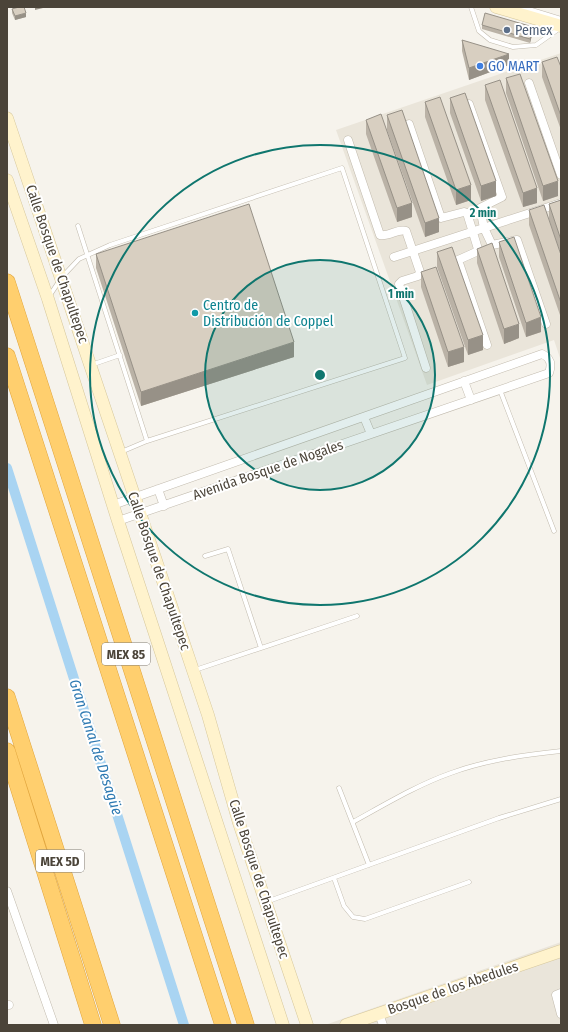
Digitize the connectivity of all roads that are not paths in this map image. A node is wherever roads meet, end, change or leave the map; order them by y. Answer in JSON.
{"nodes":[{"id":1,"x":471,"y":7,"type":"edge"},
{"id":2,"x":496,"y":7,"type":"edge"},
{"id":3,"x":522,"y":7,"type":"edge"},
{"id":4,"x":561,"y":19,"type":"edge"},
{"id":5,"x":561,"y":27,"type":"edge"},
{"id":6,"x":528,"y":83,"type":"dead end"},
{"id":7,"x":470,"y":104,"type":"edge"},
{"id":8,"x":7,"y":118,"type":"edge"},
{"id":9,"x":409,"y":124,"type":"dead end"},
{"id":10,"x":348,"y":140,"type":"dead end"},
{"id":11,"x":561,"y":175,"type":"edge"},
{"id":12,"x":7,"y":180,"type":"edge"},
{"id":13,"x":561,"y":203,"type":"edge"},
{"id":14,"x":78,"y":226,"type":"dead end"},
{"id":15,"x":484,"y":228,"type":"junction"},
{"id":16,"x":473,"y":231,"type":"junction"},
{"id":17,"x":413,"y":251,"type":"junction"},
{"id":18,"x":86,"y":256,"type":"junction"},
{"id":19,"x":394,"y":257,"type":"dead end"},
{"id":20,"x":62,"y":277,"type":"junction"},
{"id":21,"x":7,"y":282,"type":"edge"},
{"id":22,"x":48,"y":299,"type":"junction"},
{"id":23,"x":546,"y":324,"type":"dead end"},
{"id":24,"x":487,"y":345,"type":"dead end"},
{"id":25,"x":120,"y":355,"type":"junction"},
{"id":26,"x":7,"y":356,"type":"edge"},
{"id":27,"x":91,"y":365,"type":"junction"},
{"id":28,"x":426,"y":368,"type":"dead end"},
{"id":29,"x":464,"y":381,"type":"junction"},
{"id":30,"x":500,"y":390,"type":"junction"},
{"id":31,"x":471,"y":400,"type":"junction"},
{"id":32,"x":364,"y":416,"type":"junction"},
{"id":33,"x":371,"y":434,"type":"junction"},
{"id":34,"x":147,"y":441,"type":"junction"},
{"id":35,"x":120,"y":453,"type":"junction"},
{"id":36,"x":158,"y":489,"type":"junction"},
{"id":37,"x":134,"y":498,"type":"junction"},
{"id":38,"x":113,"y":505,"type":"junction"},
{"id":39,"x":164,"y":506,"type":"junction"},
{"id":40,"x":140,"y":514,"type":"junction"},
{"id":41,"x":118,"y":521,"type":"junction"},
{"id":42,"x":554,"y":531,"type":"dead end"},
{"id":43,"x":205,"y":556,"type":"dead end"},
{"id":44,"x":358,"y":616,"type":"dead end"},
{"id":45,"x":261,"y":648,"type":"junction"},
{"id":46,"x":193,"y":671,"type":"junction"},
{"id":47,"x":7,"y":697,"type":"edge"},
{"id":48,"x":7,"y":751,"type":"edge"},
{"id":49,"x":561,"y":751,"type":"edge"},
{"id":50,"x":339,"y":788,"type":"dead end"},
{"id":51,"x":561,"y":799,"type":"edge"},
{"id":52,"x":353,"y":822,"type":"junction"},
{"id":53,"x":369,"y":866,"type":"junction"},
{"id":54,"x":334,"y":878,"type":"junction"},
{"id":55,"x":469,"y":882,"type":"dead end"},
{"id":56,"x":7,"y":891,"type":"edge"},
{"id":57,"x":266,"y":902,"type":"junction"},
{"id":58,"x":561,"y":951,"type":"edge"},
{"id":59,"x":561,"y":993,"type":"edge"},
{"id":60,"x":561,"y":1014,"type":"edge"},
{"id":61,"x":381,"y":1019,"type":"edge"},
{"id":62,"x":54,"y":1025,"type":"edge"},
{"id":63,"x":93,"y":1025,"type":"edge"},
{"id":64,"x":112,"y":1025,"type":"edge"},
{"id":65,"x":223,"y":1025,"type":"edge"},
{"id":66,"x":246,"y":1025,"type":"edge"},
{"id":67,"x":283,"y":1025,"type":"edge"},
{"id":68,"x":307,"y":1025,"type":"edge"},
{"id":69,"x":346,"y":1025,"type":"edge"}],
"edges":[{"from":1,"to":5,"type":"lane"},
{"from":2,"to":5,"type":"main road"},
{"from":3,"to":4,"type":"lane"},
{"from":6,"to":11,"type":"street"},
{"from":7,"to":15,"type":"street"},
{"from":8,"to":20,"type":"main road","name":"Calle Bosque de Chapultepec"},
{"from":9,"to":16,"type":"street"},
{"from":10,"to":17,"type":"street"},
{"from":12,"to":22,"type":"main road","name":"Calle Bosque de Chapultepec"},
{"from":13,"to":15,"type":"street"},
{"from":14,"to":18,"type":"lane"},
{"from":15,"to":16,"type":"street"},
{"from":15,"to":23,"type":"street"},
{"from":16,"to":17,"type":"street"},
{"from":16,"to":24,"type":"street"},
{"from":17,"to":19,"type":"street"},
{"from":17,"to":28,"type":"street"},
{"from":18,"to":20,"type":"lane"},
{"from":18,"to":25,"type":"lane"},
{"from":18,"to":34,"type":"lane"},
{"from":20,"to":22,"type":"lane"},
{"from":20,"to":27,"type":"main road","name":"Calle Bosque de Chapultepec"},
{"from":21,"to":66,"type":"highway","number":"MEX 85"},
{"from":22,"to":38,"type":"main road","name":"Calle Bosque de Chapultepec"},
{"from":25,"to":27,"type":"lane"},
{"from":25,"to":34,"type":"lane"},
{"from":26,"to":65,"type":"highway","number":"MEX 85"},
{"from":27,"to":35,"type":"main road","name":"Calle Bosque de Chapultepec"},
{"from":29,"to":30,"type":"street","name":"Avenida Bosque de Nogales"},
{"from":29,"to":31,"type":"street"},
{"from":29,"to":32,"type":"street","name":"Avenida Bosque de Nogales"},
{"from":30,"to":31,"type":"street","name":"Avenida Bosque de Nogales"},
{"from":30,"to":42,"type":"lane"},
{"from":31,"to":33,"type":"street","name":"Avenida Bosque de Nogales"},
{"from":32,"to":33,"type":"street"},
{"from":32,"to":36,"type":"street","name":"Avenida Bosque de Nogales"},
{"from":33,"to":39,"type":"street","name":"Avenida Bosque de Nogales"},
{"from":34,"to":35,"type":"lane"},
{"from":35,"to":37,"type":"main road","name":"Calle Bosque de Chapultepec"},
{"from":36,"to":37,"type":"street","name":"Avenida Bosque de Nogales"},
{"from":36,"to":39,"type":"street"},
{"from":37,"to":38,"type":"street","name":"Avenida Bosque de Nogales"},
{"from":37,"to":40,"type":"main road","name":"Calle Bosque de Chapultepec"},
{"from":38,"to":41,"type":"main road","name":"Calle Bosque de Chapultepec"},
{"from":39,"to":40,"type":"street","name":"Avenida Bosque de Nogales"},
{"from":40,"to":41,"type":"street","name":"Avenida Bosque de Nogales"},
{"from":40,"to":46,"type":"main road","name":"Calle Bosque de Chapultepec"},
{"from":41,"to":67,"type":"main road","name":"Calle Bosque de Chapultepec"},
{"from":43,"to":45,"type":"lane"},
{"from":44,"to":45,"type":"lane"},
{"from":45,"to":46,"type":"lane"},
{"from":46,"to":57,"type":"main road","name":"Calle Bosque de Chapultepec"},
{"from":47,"to":64,"type":"highway","number":"MEX 5D"},
{"from":48,"to":63,"type":"highway","number":"MEX 5D"},
{"from":49,"to":52,"type":"lane"},
{"from":50,"to":52,"type":"lane"},
{"from":51,"to":53,"type":"lane"},
{"from":52,"to":53,"type":"lane"},
{"from":53,"to":54,"type":"lane"},
{"from":54,"to":55,"type":"lane"},
{"from":54,"to":57,"type":"lane"},
{"from":56,"to":62,"type":"street"},
{"from":57,"to":68,"type":"main road","name":"Calle Bosque de Chapultepec"},
{"from":58,"to":61,"type":"main road","name":"Bosque de los Abedules"},
{"from":59,"to":60,"type":"street"},
{"from":61,"to":69,"type":"main road","name":"Bosque de los Abedules"}]}
